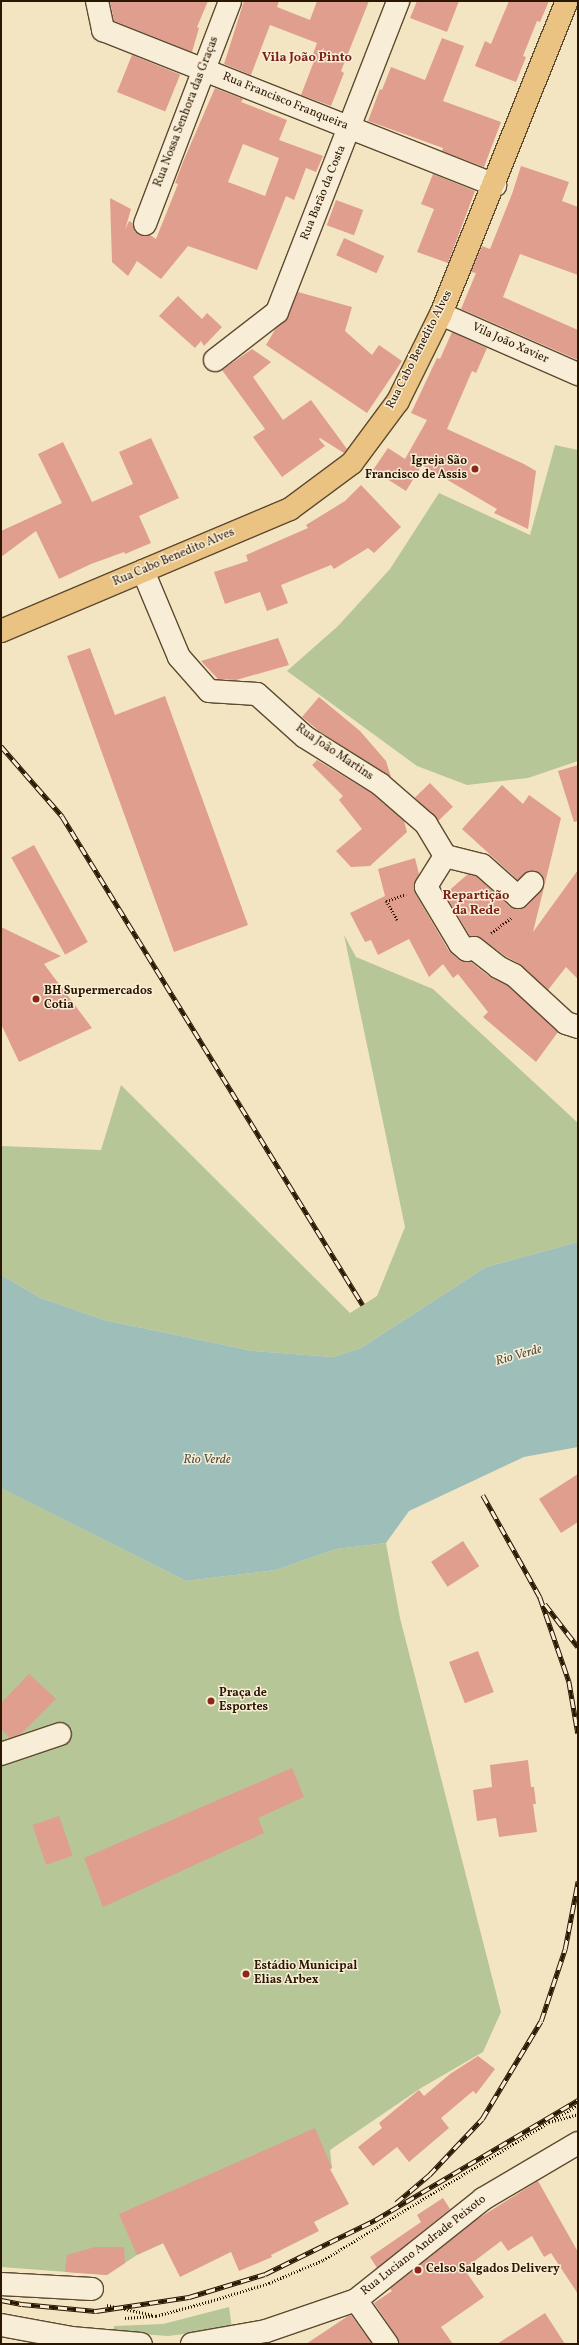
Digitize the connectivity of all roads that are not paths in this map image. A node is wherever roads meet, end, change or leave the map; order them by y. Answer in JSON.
{"nodes":[{"id":1,"x":97,"y":1,"type":"edge"},
{"id":2,"x":230,"y":1,"type":"edge"},
{"id":3,"x":398,"y":1,"type":"edge"},
{"id":4,"x":567,"y":1,"type":"edge"},
{"id":5,"x":203,"y":70,"type":"junction"},
{"id":6,"x":350,"y":128,"type":"junction"},
{"id":7,"x":495,"y":185,"type":"junction"},
{"id":8,"x":145,"y":224,"type":"dead end"},
{"id":9,"x":441,"y":314,"type":"junction"},
{"id":10,"x":215,"y":360,"type":"dead end"},
{"id":11,"x":578,"y":374,"type":"edge"},
{"id":12,"x":143,"y":571,"type":"junction"},
{"id":13,"x":1,"y":631,"type":"edge"},
{"id":14,"x":445,"y":856,"type":"junction"},
{"id":15,"x":525,"y":890,"type":"road end"},
{"id":16,"x":578,"y":1027,"type":"edge"},
{"id":17,"x":60,"y":1734,"type":"dead end"},
{"id":18,"x":1,"y":1754,"type":"edge"},
{"id":19,"x":578,"y":2142,"type":"edge"},
{"id":20,"x":1,"y":2284,"type":"edge"},
{"id":21,"x":92,"y":2289,"type":"road end"},
{"id":22,"x":356,"y":2300,"type":"junction"},
{"id":23,"x":1,"y":2325,"type":"edge"},
{"id":24,"x":141,"y":2344,"type":"edge"},
{"id":25,"x":192,"y":2344,"type":"edge"},
{"id":26,"x":387,"y":2344,"type":"edge"}],
"edges":[{"from":1,"to":5,"type":"street","name":"Rua Francisco Franqueira"},
{"from":2,"to":5,"type":"street","name":"Rua Nossa Senhora das Graças"},
{"from":3,"to":6,"type":"street","name":"Rua Barão da Costa"},
{"from":4,"to":7,"type":"main road","name":"Rua Cabo Benedito Alves"},
{"from":5,"to":6,"type":"street","name":"Rua Francisco Franqueira"},
{"from":5,"to":8,"type":"street","name":"Rua Nossa Senhora das Graças"},
{"from":6,"to":7,"type":"street","name":"Rua Francisco Franqueira"},
{"from":6,"to":10,"type":"street","name":"Rua Barão da Costa"},
{"from":7,"to":9,"type":"main road","name":"Rua Cabo Benedito Alves"},
{"from":9,"to":11,"type":"street","name":"Vila João Xavier"},
{"from":9,"to":12,"type":"main road","name":"Rua Cabo Benedito Alves"},
{"from":12,"to":13,"type":"main road","name":"Rua Cabo Benedito Alves"},
{"from":12,"to":14,"type":"street","name":"Rua João Martins"},
{"from":14,"to":15,"type":"street"},
{"from":14,"to":16,"type":"street"},
{"from":17,"to":18,"type":"street"},
{"from":19,"to":22,"type":"street","name":"Rua Luciano Andrade Peixoto"},
{"from":20,"to":21,"type":"street"},
{"from":22,"to":25,"type":"street","name":"Rua Luciano Andrade Peixoto"},
{"from":22,"to":26,"type":"street"},
{"from":23,"to":24,"type":"street"}]}
